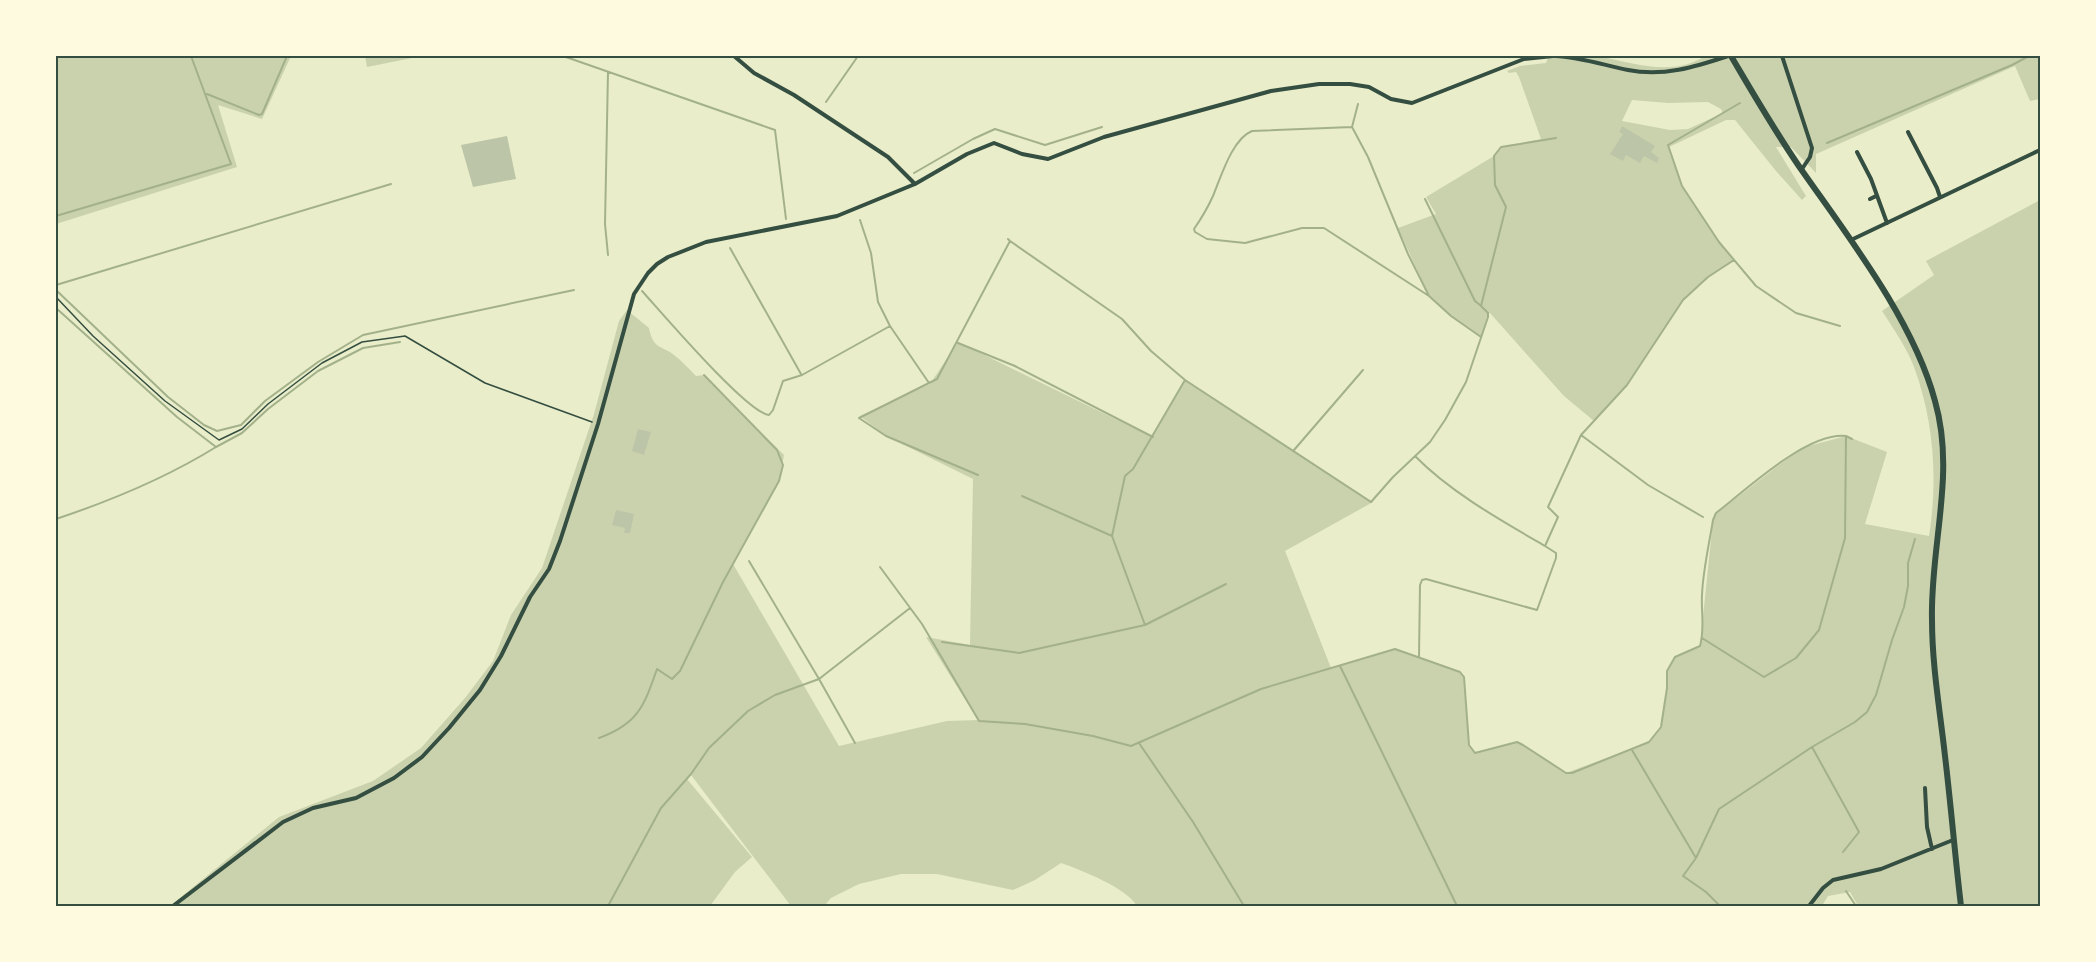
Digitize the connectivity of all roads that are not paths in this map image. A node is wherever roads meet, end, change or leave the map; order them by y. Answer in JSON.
{"nodes":[{"id":1,"x":734,"y":56,"type":"edge"},
{"id":2,"x":1554,"y":56,"type":"edge"},
{"id":3,"x":1729,"y":56,"type":"edge"},
{"id":4,"x":1782,"y":56,"type":"edge"},
{"id":5,"x":1908,"y":132,"type":"dead end"},
{"id":6,"x":2040,"y":150,"type":"edge"},
{"id":7,"x":1857,"y":152,"type":"dead end"},
{"id":8,"x":1802,"y":170,"type":"junction"},
{"id":9,"x":915,"y":184,"type":"junction"},
{"id":10,"x":1876,"y":196,"type":"junction"},
{"id":11,"x":1940,"y":197,"type":"junction"},
{"id":12,"x":1870,"y":199,"type":"dead end"},
{"id":13,"x":1887,"y":223,"type":"junction"},
{"id":14,"x":1851,"y":240,"type":"junction"},
{"id":15,"x":1925,"y":788,"type":"dead end"},
{"id":16,"x":1953,"y":840,"type":"junction"},
{"id":17,"x":1932,"y":849,"type":"junction"},
{"id":18,"x":173,"y":906,"type":"edge"},
{"id":19,"x":1809,"y":906,"type":"edge"},
{"id":20,"x":1961,"y":906,"type":"edge"}],
"edges":[{"from":1,"to":9,"type":"street"},
{"from":2,"to":3,"type":"street"},
{"from":2,"to":9,"type":"street"},
{"from":3,"to":8,"type":"main road"},
{"from":4,"to":8,"type":"street"},
{"from":5,"to":11,"type":"street"},
{"from":6,"to":11,"type":"street"},
{"from":7,"to":10,"type":"street"},
{"from":8,"to":14,"type":"main road"},
{"from":9,"to":18,"type":"street"},
{"from":10,"to":12,"type":"street"},
{"from":10,"to":13,"type":"street"},
{"from":11,"to":13,"type":"street"},
{"from":13,"to":14,"type":"street"},
{"from":14,"to":16,"type":"main road"},
{"from":15,"to":17,"type":"street"},
{"from":16,"to":17,"type":"street"},
{"from":16,"to":20,"type":"main road"},
{"from":17,"to":19,"type":"street"}]}
